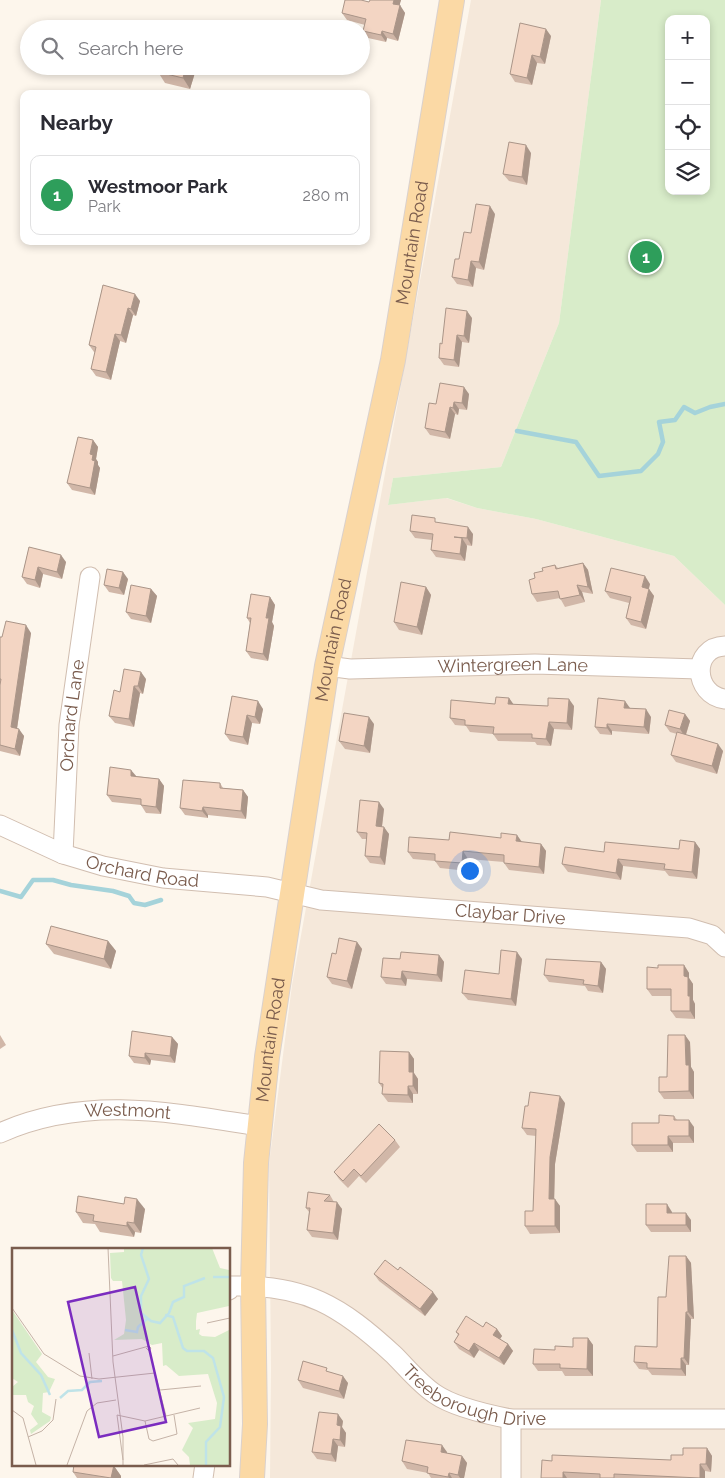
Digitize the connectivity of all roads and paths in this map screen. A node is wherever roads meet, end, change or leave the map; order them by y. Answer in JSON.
{"nodes":[{"id":1,"x":452,"y":0,"type":"edge"},
{"id":2,"x":90,"y":577,"type":"dead end"},
{"id":3,"x":725,"y":646,"type":"edge"},
{"id":4,"x":327,"y":666,"type":"junction"},
{"id":5,"x":699,"y":669,"type":"junction"},
{"id":6,"x":725,"y":699,"type":"edge"},
{"id":7,"x":0,"y":825,"type":"edge"},
{"id":8,"x":62,"y":854,"type":"junction"},
{"id":9,"x":291,"y":893,"type":"junction"},
{"id":10,"x":725,"y":947,"type":"edge"},
{"id":11,"x":258,"y":1126,"type":"junction"},
{"id":12,"x":0,"y":1133,"type":"edge"},
{"id":13,"x":253,"y":1285,"type":"junction"},
{"id":14,"x":230,"y":1288,"type":"edge"},
{"id":15,"x":512,"y":1418,"type":"junction"},
{"id":16,"x":725,"y":1419,"type":"edge"},
{"id":17,"x":252,"y":1478,"type":"edge"},
{"id":18,"x":511,"y":1478,"type":"edge"}],
"edges":[{"from":1,"to":4,"type":"main road","name":"Mountain Road"},
{"from":2,"to":8,"type":"street","name":"Orchard Lane"},
{"from":3,"to":5,"type":"street"},
{"from":4,"to":5,"type":"street","name":"Wintergreen Lane"},
{"from":4,"to":9,"type":"main road","name":"Mountain Road"},
{"from":5,"to":6,"type":"street"},
{"from":7,"to":8,"type":"street","name":"Orchard Road"},
{"from":8,"to":9,"type":"street","name":"Orchard Road"},
{"from":9,"to":10,"type":"street","name":"Claybar Drive"},
{"from":9,"to":11,"type":"main road","name":"Mountain Road"},
{"from":11,"to":12,"type":"street","name":"Westmont"},
{"from":11,"to":13,"type":"main road","name":"Mountain Road"},
{"from":13,"to":14,"type":"street"},
{"from":13,"to":15,"type":"street","name":"Treeborough Drive"},
{"from":13,"to":17,"type":"main road","name":"Mountain Road"},
{"from":15,"to":16,"type":"street","name":"Treeborough Drive"},
{"from":15,"to":18,"type":"street"}]}
